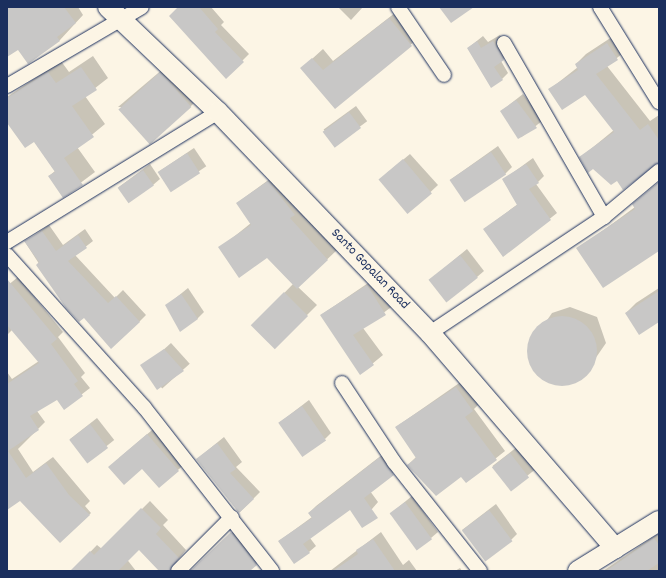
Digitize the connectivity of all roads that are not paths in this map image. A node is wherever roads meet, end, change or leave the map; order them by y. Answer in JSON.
{"nodes":[{"id":1,"x":142,"y":7,"type":"edge"},
{"id":2,"x":398,"y":7,"type":"edge"},
{"id":3,"x":600,"y":7,"type":"edge"},
{"id":4,"x":114,"y":14,"type":"edge"},
{"id":5,"x":504,"y":43,"type":"dead end"},
{"id":6,"x":444,"y":75,"type":"dead end"},
{"id":7,"x":7,"y":86,"type":"edge"},
{"id":8,"x":659,"y":102,"type":"edge"},
{"id":9,"x":218,"y":112,"type":"junction"},
{"id":10,"x":659,"y":171,"type":"edge"},
{"id":11,"x":604,"y":217,"type":"junction"},
{"id":12,"x":7,"y":242,"type":"edge"},
{"id":13,"x":7,"y":255,"type":"edge"},
{"id":14,"x":430,"y":332,"type":"junction"},
{"id":15,"x":342,"y":383,"type":"dead end"},
{"id":16,"x":232,"y":517,"type":"junction"},
{"id":17,"x":659,"y":522,"type":"edge"},
{"id":18,"x":614,"y":548,"type":"junction"},
{"id":19,"x":178,"y":571,"type":"edge"},
{"id":20,"x":272,"y":571,"type":"edge"},
{"id":21,"x":480,"y":571,"type":"edge"},
{"id":22,"x":578,"y":571,"type":"edge"}],
"edges":[{"from":1,"to":4,"type":"street"},
{"from":2,"to":6,"type":"street"},
{"from":3,"to":8,"type":"street"},
{"from":4,"to":7,"type":"street"},
{"from":4,"to":9,"type":"main road","name":"Santo Gopalan Road"},
{"from":5,"to":11,"type":"street"},
{"from":9,"to":12,"type":"street"},
{"from":9,"to":14,"type":"main road","name":"Santo Gopalan Road"},
{"from":10,"to":11,"type":"street"},
{"from":11,"to":14,"type":"street"},
{"from":13,"to":16,"type":"street"},
{"from":14,"to":18,"type":"main road","name":"Santo Gopalan Road"},
{"from":15,"to":21,"type":"street"},
{"from":16,"to":19,"type":"street"},
{"from":16,"to":20,"type":"street"},
{"from":17,"to":18,"type":"main road"},
{"from":18,"to":22,"type":"main road"}]}
